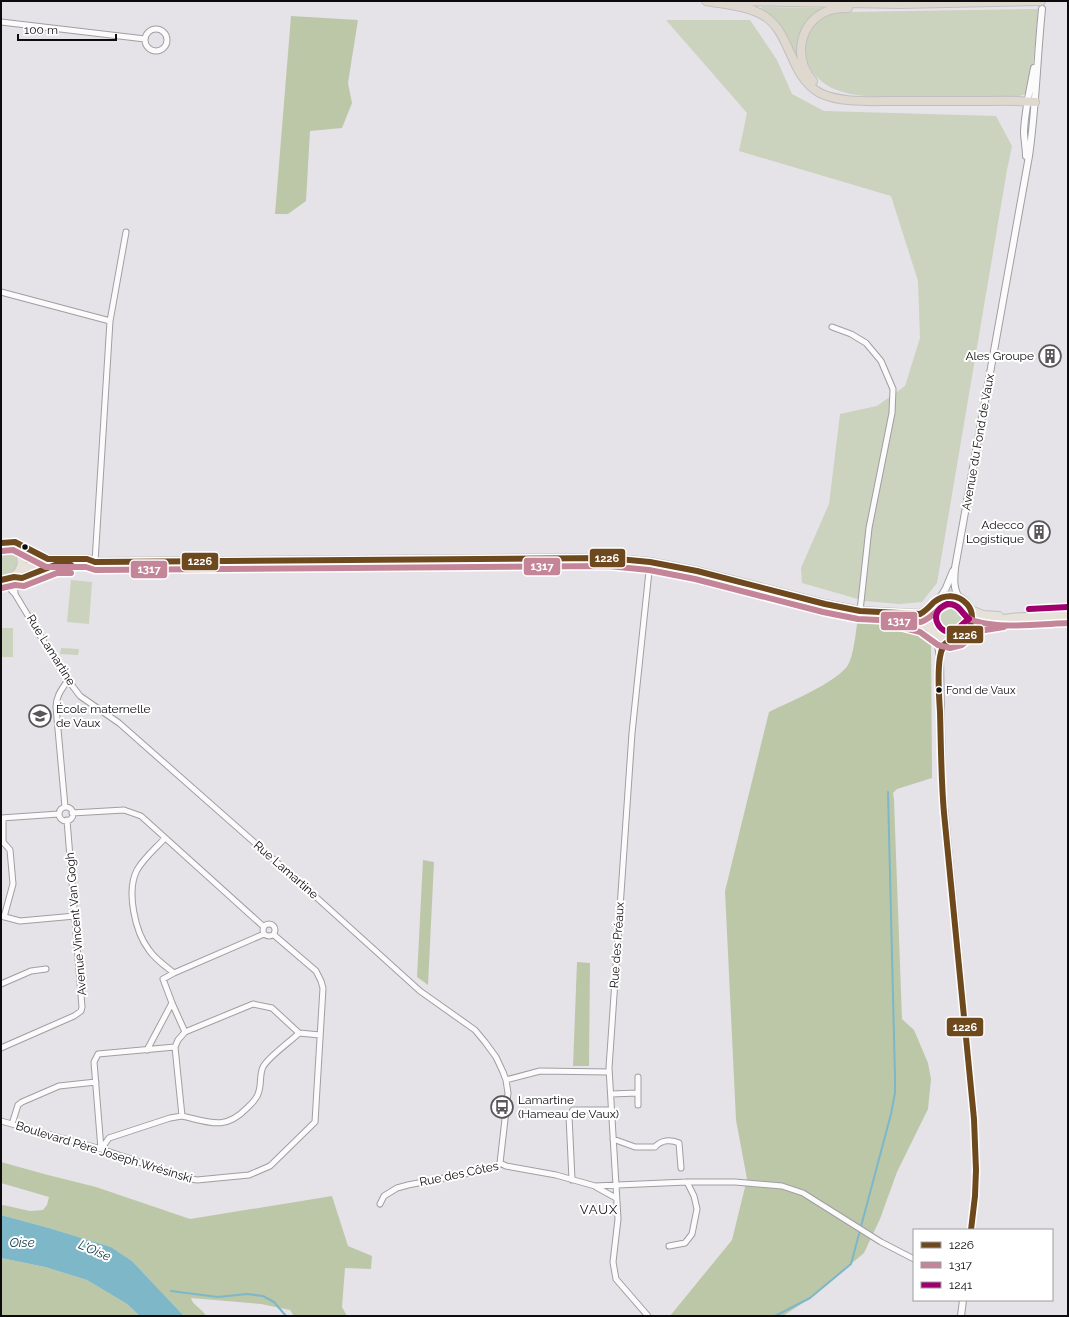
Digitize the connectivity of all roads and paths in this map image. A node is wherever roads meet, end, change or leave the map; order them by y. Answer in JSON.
{"nodes":[{"id":1,"x":706,"y":1,"type":"edge"},
{"id":2,"x":710,"y":1,"type":"edge"},
{"id":3,"x":900,"y":4,"type":"junction"},
{"id":4,"x":1042,"y":5,"type":"edge"},
{"id":5,"x":1,"y":22,"type":"edge"},
{"id":6,"x":144,"y":39,"type":"junction"},
{"id":7,"x":849,"y":100,"type":"junction"},
{"id":8,"x":1031,"y":102,"type":"junction"},
{"id":9,"x":126,"y":232,"type":"dead end"},
{"id":10,"x":1,"y":292,"type":"edge"},
{"id":11,"x":110,"y":321,"type":"junction"},
{"id":12,"x":832,"y":327,"type":"dead end"},
{"id":13,"x":1,"y":543,"type":"edge"},
{"id":14,"x":21,"y":557,"type":"junction"},
{"id":15,"x":95,"y":562,"type":"junction"},
{"id":16,"x":650,"y":562,"type":"junction"},
{"id":17,"x":955,"y":568,"type":"junction"},
{"id":18,"x":20,"y":569,"type":"junction"},
{"id":19,"x":14,"y":577,"type":"junction"},
{"id":20,"x":2,"y":580,"type":"edge"},
{"id":21,"x":15,"y":594,"type":"junction"},
{"id":22,"x":940,"y":598,"type":"junction"},
{"id":23,"x":960,"y":598,"type":"junction"},
{"id":24,"x":931,"y":607,"type":"junction"},
{"id":25,"x":971,"y":610,"type":"junction"},
{"id":26,"x":864,"y":611,"type":"junction"},
{"id":27,"x":1068,"y":615,"type":"edge"},
{"id":28,"x":1027,"y":617,"type":"junction"},
{"id":29,"x":968,"y":630,"type":"junction"},
{"id":30,"x":933,"y":631,"type":"junction"},
{"id":31,"x":950,"y":640,"type":"junction"},
{"id":32,"x":940,"y":657,"type":"junction"},
{"id":33,"x":68,"y":680,"type":"junction"},
{"id":34,"x":65,"y":807,"type":"junction"},
{"id":35,"x":72,"y":813,"type":"junction"},
{"id":36,"x":59,"y":814,"type":"junction"},
{"id":37,"x":2,"y":818,"type":"edge"},
{"id":38,"x":67,"y":820,"type":"junction"},
{"id":39,"x":165,"y":838,"type":"junction"},
{"id":40,"x":2,"y":916,"type":"edge"},
{"id":41,"x":75,"y":916,"type":"junction"},
{"id":42,"x":264,"y":927,"type":"junction"},
{"id":43,"x":264,"y":934,"type":"junction"},
{"id":44,"x":274,"y":935,"type":"junction"},
{"id":45,"x":46,"y":969,"type":"dead end"},
{"id":46,"x":174,"y":973,"type":"junction"},
{"id":47,"x":1,"y":984,"type":"edge"},
{"id":48,"x":172,"y":1003,"type":"junction"},
{"id":49,"x":185,"y":1032,"type":"junction"},
{"id":50,"x":299,"y":1034,"type":"junction"},
{"id":51,"x":320,"y":1035,"type":"junction"},
{"id":52,"x":175,"y":1047,"type":"junction"},
{"id":53,"x":1,"y":1048,"type":"edge"},
{"id":54,"x":147,"y":1050,"type":"junction"},
{"id":55,"x":609,"y":1072,"type":"junction"},
{"id":56,"x":638,"y":1077,"type":"dead end"},
{"id":57,"x":506,"y":1080,"type":"junction"},
{"id":58,"x":96,"y":1082,"type":"junction"},
{"id":59,"x":638,"y":1093,"type":"junction"},
{"id":60,"x":611,"y":1094,"type":"junction"},
{"id":61,"x":638,"y":1105,"type":"dead end"},
{"id":62,"x":612,"y":1110,"type":"junction"},
{"id":63,"x":182,"y":1116,"type":"junction"},
{"id":64,"x":1,"y":1121,"type":"edge"},
{"id":65,"x":12,"y":1124,"type":"junction"},
{"id":66,"x":613,"y":1139,"type":"junction"},
{"id":67,"x":101,"y":1149,"type":"junction"},
{"id":68,"x":500,"y":1163,"type":"junction"},
{"id":69,"x":681,"y":1168,"type":"dead end"},
{"id":70,"x":572,"y":1180,"type":"junction"},
{"id":71,"x":687,"y":1182,"type":"junction"},
{"id":72,"x":595,"y":1186,"type":"junction"},
{"id":73,"x":615,"y":1186,"type":"junction"},
{"id":74,"x":616,"y":1198,"type":"junction"},
{"id":75,"x":380,"y":1204,"type":"dead end"},
{"id":76,"x":971,"y":1229,"type":"edge"},
{"id":77,"x":669,"y":1246,"type":"dead end"},
{"id":78,"x":913,"y":1258,"type":"edge"},
{"id":79,"x":963,"y":1301,"type":"edge"},
{"id":80,"x":648,"y":1316,"type":"edge"},
{"id":81,"x":961,"y":1316,"type":"edge"}],
"edges":[{"from":1,"to":7,"type":"highway"},
{"from":2,"to":3,"type":"highway"},
{"from":3,"to":4,"type":"highway"},
{"from":3,"to":7,"type":"highway"},
{"from":4,"to":8,"type":"street","name":"Avenue du Fond de Vaux"},
{"from":5,"to":6,"type":"street"},
{"from":6,"to":6,"type":"street"},
{"from":7,"to":8,"type":"highway"},
{"from":8,"to":17,"type":"street","name":"Avenue du Fond de Vaux"},
{"from":9,"to":11,"type":"street"},
{"from":10,"to":11,"type":"street"},
{"from":11,"to":15,"type":"street"},
{"from":12,"to":26,"type":"street"},
{"from":13,"to":14,"type":"main road"},
{"from":14,"to":15,"type":"main road"},
{"from":14,"to":18,"type":"main road"},
{"from":15,"to":16,"type":"main road"},
{"from":15,"to":18,"type":"main road"},
{"from":16,"to":26,"type":"main road"},
{"from":16,"to":55,"type":"street","name":"Rue des Préaux"},
{"from":17,"to":22,"type":"street","name":"Avenue du Fond de Vaux"},
{"from":17,"to":23,"type":"street","name":"Avenue du Fond de Vaux"},
{"from":18,"to":19,"type":"main road"},
{"from":19,"to":20,"type":"main road"},
{"from":19,"to":21,"type":"street","name":"Rue Lamartine"},
{"from":20,"to":21,"type":"street","name":"Rue Lamartine"},
{"from":21,"to":33,"type":"street","name":"Rue Lamartine"},
{"from":22,"to":23,"type":"main road"},
{"from":22,"to":24,"type":"main road"},
{"from":23,"to":25,"type":"main road"},
{"from":24,"to":26,"type":"main road"},
{"from":24,"to":30,"type":"main road"},
{"from":25,"to":28,"type":"main road"},
{"from":25,"to":29,"type":"main road"},
{"from":26,"to":30,"type":"main road"},
{"from":27,"to":28,"type":"main road"},
{"from":28,"to":29,"type":"main road"},
{"from":29,"to":31,"type":"main road"},
{"from":30,"to":31,"type":"main road"},
{"from":30,"to":32,"type":"street"},
{"from":31,"to":32,"type":"street"},
{"from":32,"to":76,"type":"street"},
{"from":33,"to":34,"type":"street"},
{"from":33,"to":57,"type":"street","name":"Rue Lamartine"},
{"from":34,"to":35,"type":"street"},
{"from":34,"to":36,"type":"street"},
{"from":35,"to":38,"type":"street"},
{"from":35,"to":39,"type":"street"},
{"from":36,"to":37,"type":"street"},
{"from":36,"to":38,"type":"street"},
{"from":37,"to":40,"type":"street"},
{"from":38,"to":41,"type":"street","name":"Avenue Vincent Van Gogh"},
{"from":39,"to":42,"type":"street"},
{"from":39,"to":46,"type":"street"},
{"from":40,"to":41,"type":"street"},
{"from":41,"to":53,"type":"street","name":"Avenue Vincent Van Gogh"},
{"from":42,"to":43,"type":"street"},
{"from":42,"to":44,"type":"street"},
{"from":43,"to":44,"type":"street"},
{"from":43,"to":46,"type":"street"},
{"from":44,"to":51,"type":"street","name":"Boulevard Père Joseph Wrésinski"},
{"from":45,"to":47,"type":"street"},
{"from":46,"to":48,"type":"street"},
{"from":48,"to":49,"type":"street"},
{"from":48,"to":54,"type":"street"},
{"from":49,"to":50,"type":"street"},
{"from":49,"to":52,"type":"street"},
{"from":50,"to":51,"type":"street"},
{"from":50,"to":63,"type":"street"},
{"from":51,"to":67,"type":"street","name":"Boulevard Père Joseph Wrésinski"},
{"from":52,"to":54,"type":"street"},
{"from":52,"to":63,"type":"street"},
{"from":54,"to":58,"type":"street"},
{"from":55,"to":57,"type":"street"},
{"from":55,"to":60,"type":"street","name":"Rue des Préaux"},
{"from":56,"to":59,"type":"street"},
{"from":57,"to":68,"type":"street","name":"Rue Lamartine"},
{"from":58,"to":65,"type":"street"},
{"from":58,"to":67,"type":"street"},
{"from":59,"to":60,"type":"street"},
{"from":59,"to":61,"type":"street"},
{"from":60,"to":62,"type":"street","name":"Rue des Préaux"},
{"from":62,"to":66,"type":"street","name":"Rue des Préaux"},
{"from":62,"to":70,"type":"street"},
{"from":63,"to":67,"type":"street"},
{"from":64,"to":65,"type":"street","name":"Boulevard Père Joseph Wrésinski"},
{"from":65,"to":67,"type":"street","name":"Boulevard Père Joseph Wrésinski"},
{"from":66,"to":69,"type":"street"},
{"from":66,"to":73,"type":"street","name":"Rue des Préaux"},
{"from":68,"to":70,"type":"street","name":"Rue des Côtes"},
{"from":68,"to":75,"type":"street","name":"Rue des Côtes"},
{"from":70,"to":72,"type":"street","name":"Rue des Côtes"},
{"from":71,"to":73,"type":"street","name":"Rue des Côtes"},
{"from":71,"to":77,"type":"street"},
{"from":71,"to":78,"type":"street","name":"Rue des Côtes"},
{"from":72,"to":73,"type":"street","name":"Rue des Côtes"},
{"from":72,"to":74,"type":"street"},
{"from":73,"to":74,"type":"street","name":"Rue des Préaux"},
{"from":74,"to":80,"type":"street","name":"Rue des Préaux"},
{"from":79,"to":81,"type":"street"}]}
